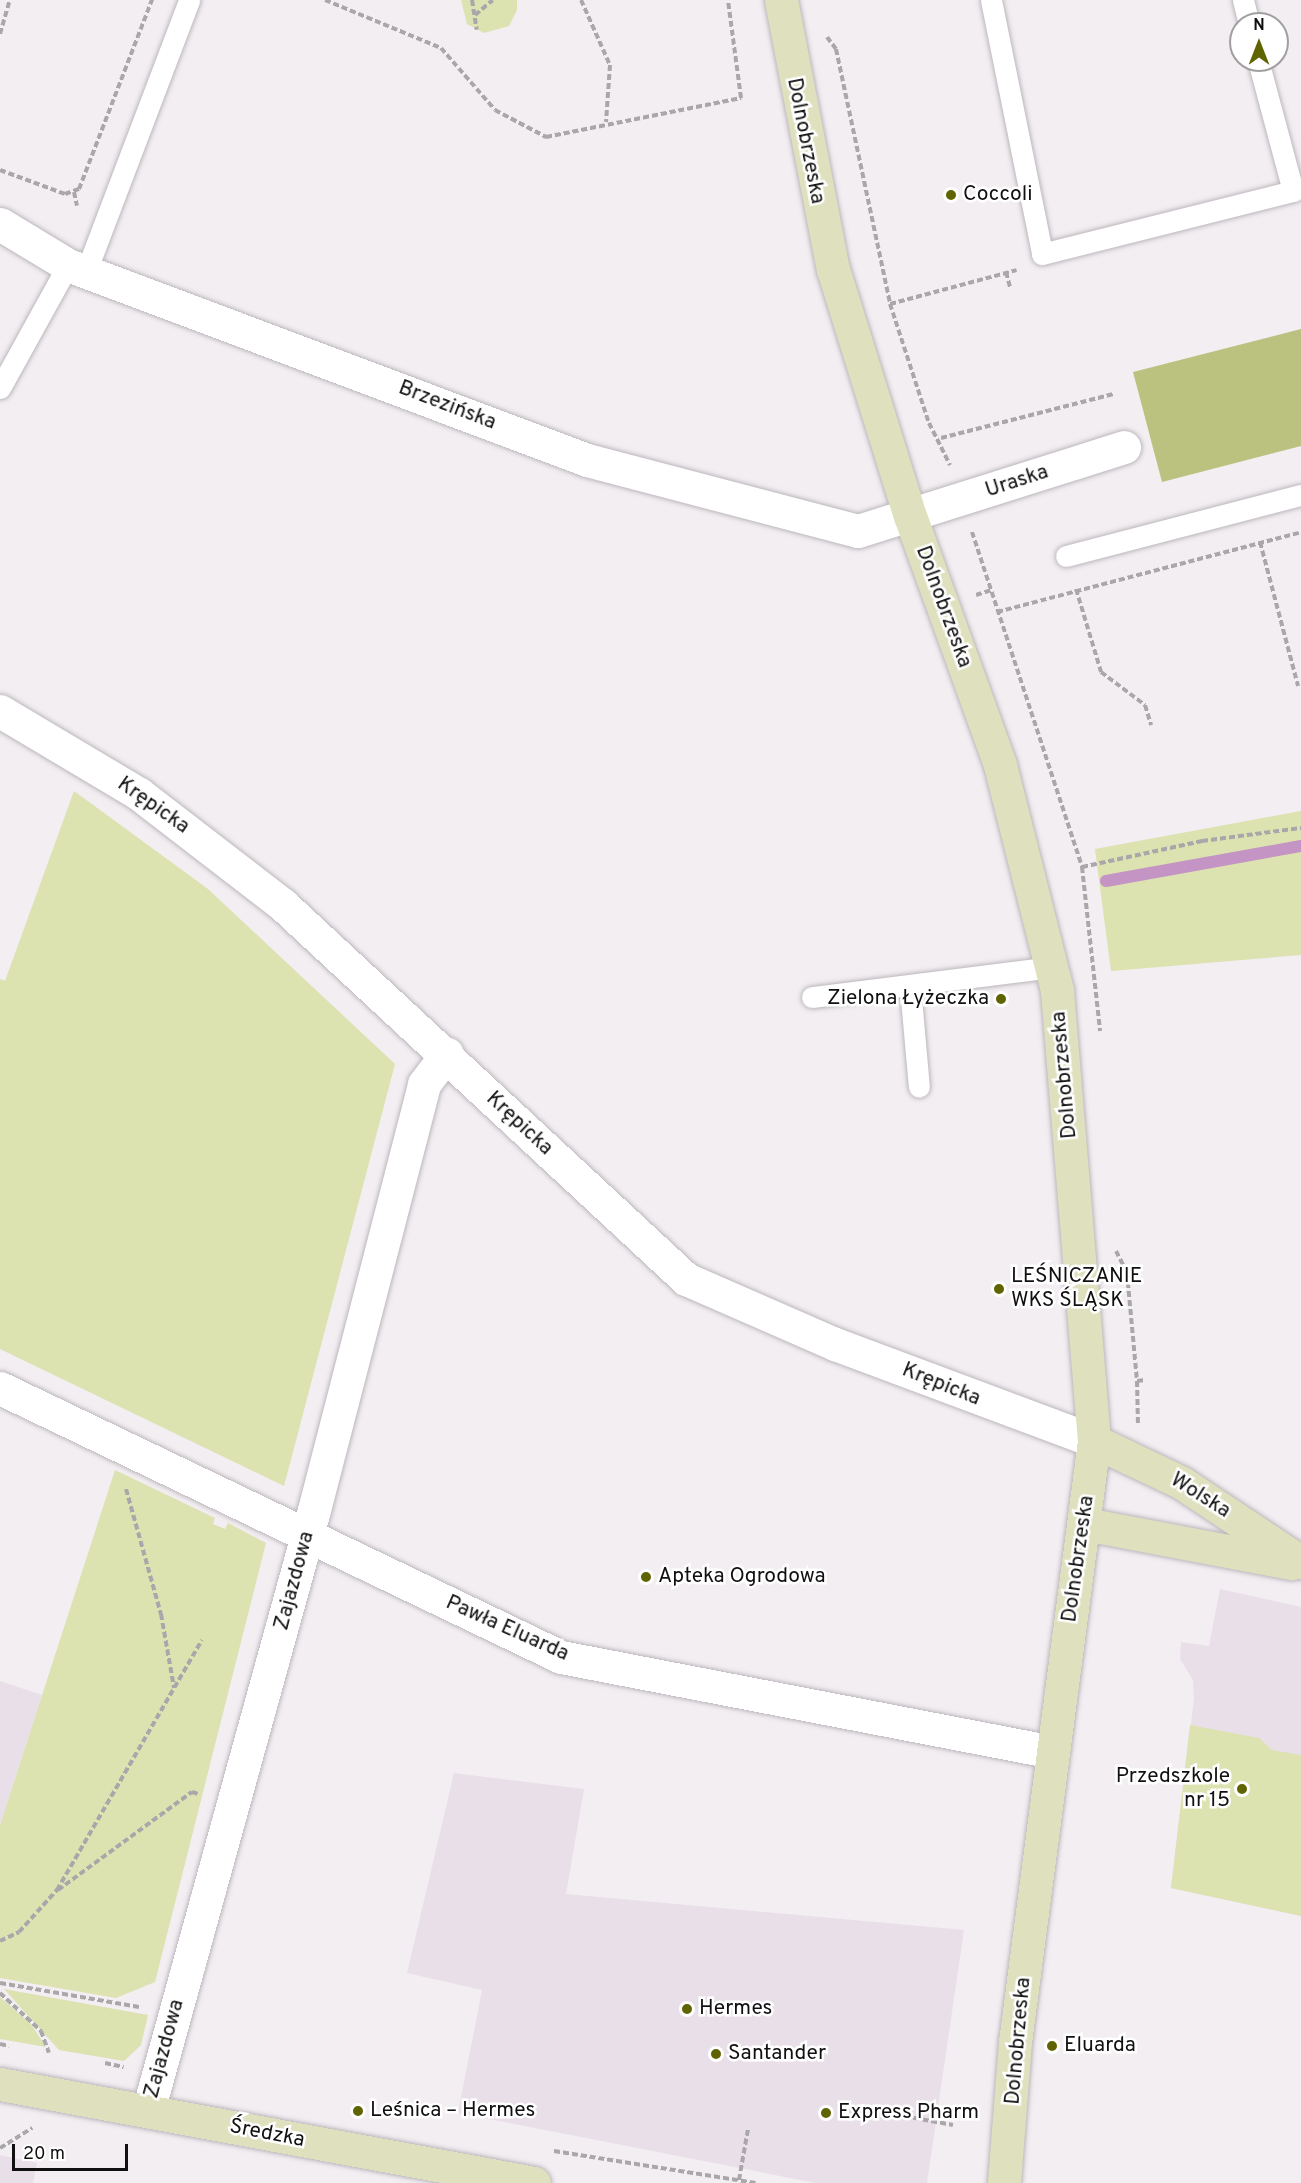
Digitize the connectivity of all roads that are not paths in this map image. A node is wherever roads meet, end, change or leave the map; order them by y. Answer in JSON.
{"nodes":[{"id":1,"x":189,"y":0,"type":"edge"},
{"id":2,"x":781,"y":0,"type":"edge"},
{"id":3,"x":991,"y":0,"type":"edge"},
{"id":4,"x":1261,"y":72,"type":"edge"},
{"id":5,"x":0,"y":224,"type":"edge"},
{"id":6,"x":77,"y":267,"type":"junction"},
{"id":7,"x":0,"y":388,"type":"edge"},
{"id":8,"x":1124,"y":447,"type":"dead end"},
{"id":9,"x":1301,"y":495,"type":"edge"},
{"id":10,"x":910,"y":516,"type":"junction"},
{"id":11,"x":1066,"y":556,"type":"dead end"},
{"id":12,"x":0,"y":711,"type":"edge"},
{"id":13,"x":1054,"y":968,"type":"junction"},
{"id":14,"x":910,"y":987,"type":"junction"},
{"id":15,"x":812,"y":997,"type":"dead end"},
{"id":16,"x":447,"y":1054,"type":"junction"},
{"id":17,"x":919,"y":1087,"type":"dead end"},
{"id":18,"x":0,"y":1388,"type":"edge"},
{"id":19,"x":1094,"y":1441,"type":"junction"},
{"id":20,"x":1084,"y":1524,"type":"junction"},
{"id":21,"x":307,"y":1537,"type":"junction"},
{"id":22,"x":1301,"y":1563,"type":"edge"},
{"id":23,"x":1053,"y":1752,"type":"junction"},
{"id":24,"x":0,"y":2084,"type":"edge"},
{"id":25,"x":148,"y":2111,"type":"junction"},
{"id":26,"x":534,"y":2183,"type":"edge"},
{"id":27,"x":1004,"y":2183,"type":"edge"}],
"edges":[{"from":1,"to":6,"type":"lane"},
{"from":2,"to":10,"type":"street","name":"Dolnobrzeska"},
{"from":3,"to":4,"type":"lane"},
{"from":5,"to":6,"type":"street","name":"Brzezińska"},
{"from":6,"to":7,"type":"lane"},
{"from":6,"to":10,"type":"street","name":"Brzezińska"},
{"from":8,"to":10,"type":"street","name":"Uraska"},
{"from":9,"to":11,"type":"lane"},
{"from":10,"to":13,"type":"street","name":"Dolnobrzeska"},
{"from":12,"to":16,"type":"street","name":"Krępicka"},
{"from":13,"to":14,"type":"lane"},
{"from":13,"to":19,"type":"street","name":"Dolnobrzeska"},
{"from":14,"to":15,"type":"lane"},
{"from":14,"to":17,"type":"lane"},
{"from":16,"to":19,"type":"street","name":"Krępicka"},
{"from":16,"to":21,"type":"street","name":"Zajazdowa"},
{"from":18,"to":21,"type":"street","name":"Pawła Eluarda"},
{"from":19,"to":20,"type":"street","name":"Dolnobrzeska"},
{"from":19,"to":22,"type":"street","name":"Wolska"},
{"from":20,"to":22,"type":"street","name":"Wolska"},
{"from":20,"to":23,"type":"street","name":"Dolnobrzeska"},
{"from":21,"to":23,"type":"street","name":"Pawła Eluarda"},
{"from":21,"to":25,"type":"street","name":"Zajazdowa"},
{"from":23,"to":27,"type":"street","name":"Dolnobrzeska"},
{"from":24,"to":25,"type":"street","name":"Średzka"},
{"from":25,"to":26,"type":"street","name":"Średzka"}]}
